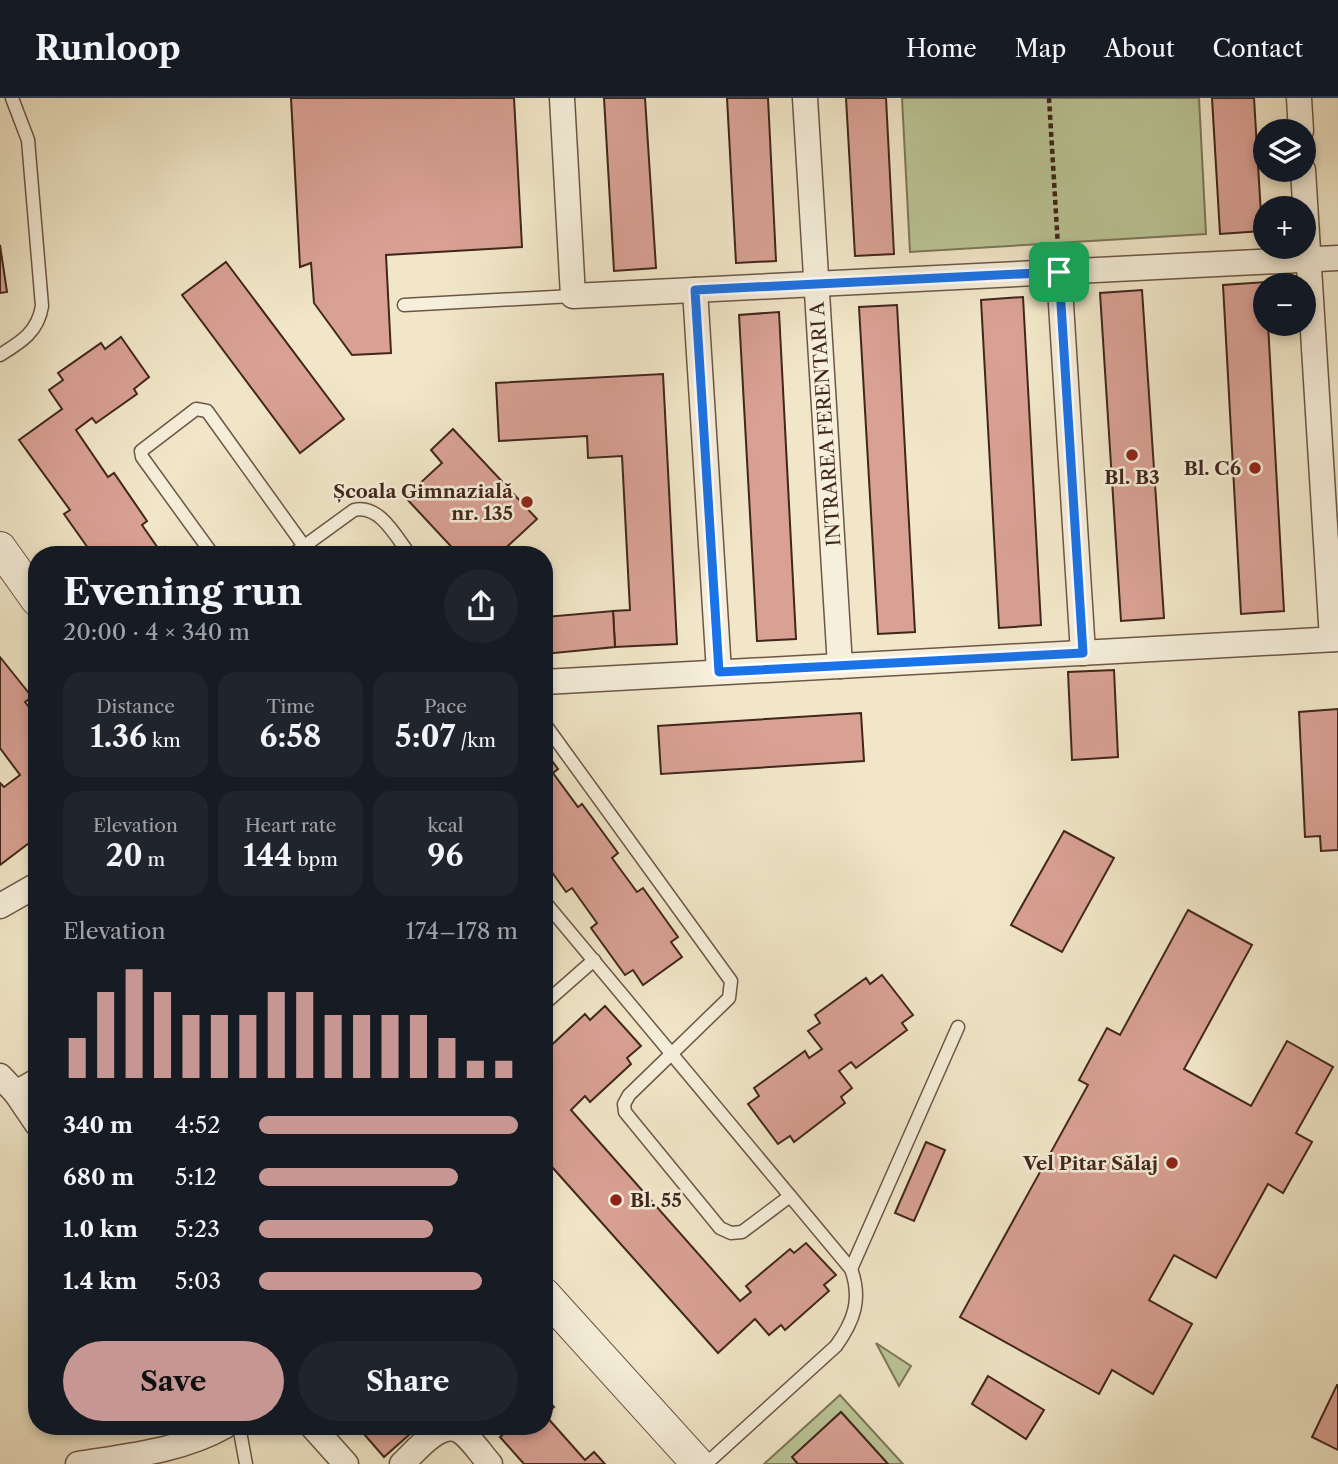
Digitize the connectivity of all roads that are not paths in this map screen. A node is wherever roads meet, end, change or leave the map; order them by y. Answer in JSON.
{"nodes":[{"id":1,"x":12,"y":98,"type":"edge"},
{"id":2,"x":562,"y":98,"type":"edge"},
{"id":3,"x":805,"y":98,"type":"edge"},
{"id":4,"x":1299,"y":98,"type":"edge"},
{"id":5,"x":1300,"y":119,"type":"edge"},
{"id":6,"x":1338,"y":258,"type":"edge"},
{"id":7,"x":1309,"y":259,"type":"joint"},
{"id":8,"x":1316,"y":259,"type":"edge"},
{"id":9,"x":1059,"y":272,"type":"junction"},
{"id":10,"x":816,"y":284,"type":"junction"},
{"id":11,"x":695,"y":290,"type":"junction"},
{"id":12,"x":573,"y":296,"type":"junction"},
{"id":13,"x":404,"y":305,"type":"dead end"},
{"id":14,"x":0,"y":355,"type":"edge"},
{"id":15,"x":206,"y":546,"type":"edge"},
{"id":16,"x":304,"y":546,"type":"joint"},
{"id":17,"x":403,"y":546,"type":"edge"},
{"id":18,"x":0,"y":548,"type":"edge"},
{"id":19,"x":28,"y":587,"type":"edge"},
{"id":20,"x":1335,"y":639,"type":"edge"},
{"id":21,"x":1083,"y":653,"type":"junction"},
{"id":22,"x":840,"y":666,"type":"junction"},
{"id":23,"x":719,"y":672,"type":"junction"},
{"id":24,"x":553,"y":681,"type":"edge"},
{"id":25,"x":553,"y":735,"type":"edge"},
{"id":26,"x":28,"y":890,"type":"edge"},
{"id":27,"x":1,"y":907,"type":"edge"},
{"id":28,"x":553,"y":912,"type":"edge"},
{"id":29,"x":594,"y":960,"type":"junction"},
{"id":30,"x":553,"y":996,"type":"edge"},
{"id":31,"x":958,"y":1027,"type":"dead end"},
{"id":32,"x":672,"y":1054,"type":"junction"},
{"id":33,"x":18,"y":1084,"type":"edge"},
{"id":34,"x":28,"y":1105,"type":"edge"},
{"id":35,"x":790,"y":1196,"type":"junction"},
{"id":36,"x":851,"y":1269,"type":"junction"},
{"id":37,"x":553,"y":1304,"type":"edge"},
{"id":38,"x":212,"y":1435,"type":"edge"},
{"id":39,"x":241,"y":1435,"type":"edge"},
{"id":40,"x":320,"y":1435,"type":"edge"},
{"id":41,"x":435,"y":1435,"type":"edge"},
{"id":42,"x":463,"y":1435,"type":"edge"},
{"id":43,"x":186,"y":1453,"type":"edge"},
{"id":44,"x":78,"y":1464,"type":"edge"},
{"id":45,"x":246,"y":1464,"type":"edge"},
{"id":46,"x":346,"y":1464,"type":"edge"},
{"id":47,"x":401,"y":1464,"type":"edge"},
{"id":48,"x":490,"y":1464,"type":"edge"},
{"id":49,"x":698,"y":1464,"type":"edge"},
{"id":50,"x":706,"y":1464,"type":"edge"}],
"edges":[{"from":1,"to":14,"type":"lane"},
{"from":2,"to":12,"type":"street"},
{"from":3,"to":10,"type":"street","name":"INTRAREA FERENTARI A"},
{"from":4,"to":5,"type":"street"},
{"from":6,"to":8,"type":"street"},
{"from":7,"to":9,"type":"street"},
{"from":7,"to":20,"type":"street"},
{"from":9,"to":10,"type":"street"},
{"from":9,"to":21,"type":"street"},
{"from":10,"to":11,"type":"street"},
{"from":10,"to":22,"type":"street","name":"INTRAREA FERENTARI A"},
{"from":11,"to":12,"type":"street"},
{"from":11,"to":23,"type":"street"},
{"from":12,"to":13,"type":"lane"},
{"from":15,"to":16,"type":"lane"},
{"from":16,"to":17,"type":"lane"},
{"from":18,"to":19,"type":"street"},
{"from":20,"to":21,"type":"street"},
{"from":21,"to":22,"type":"street"},
{"from":22,"to":23,"type":"street"},
{"from":23,"to":24,"type":"street"},
{"from":25,"to":32,"type":"lane"},
{"from":26,"to":27,"type":"street"},
{"from":28,"to":29,"type":"lane"},
{"from":29,"to":30,"type":"lane"},
{"from":29,"to":32,"type":"lane"},
{"from":31,"to":36,"type":"lane"},
{"from":32,"to":35,"type":"lane"},
{"from":32,"to":35,"type":"lane"},
{"from":33,"to":34,"type":"street"},
{"from":35,"to":36,"type":"lane"},
{"from":36,"to":50,"type":"lane"},
{"from":37,"to":49,"type":"street"},
{"from":38,"to":43,"type":"street"},
{"from":39,"to":45,"type":"lane"},
{"from":40,"to":46,"type":"street"},
{"from":41,"to":47,"type":"street"},
{"from":42,"to":48,"type":"street"},
{"from":43,"to":44,"type":"street"}]}
